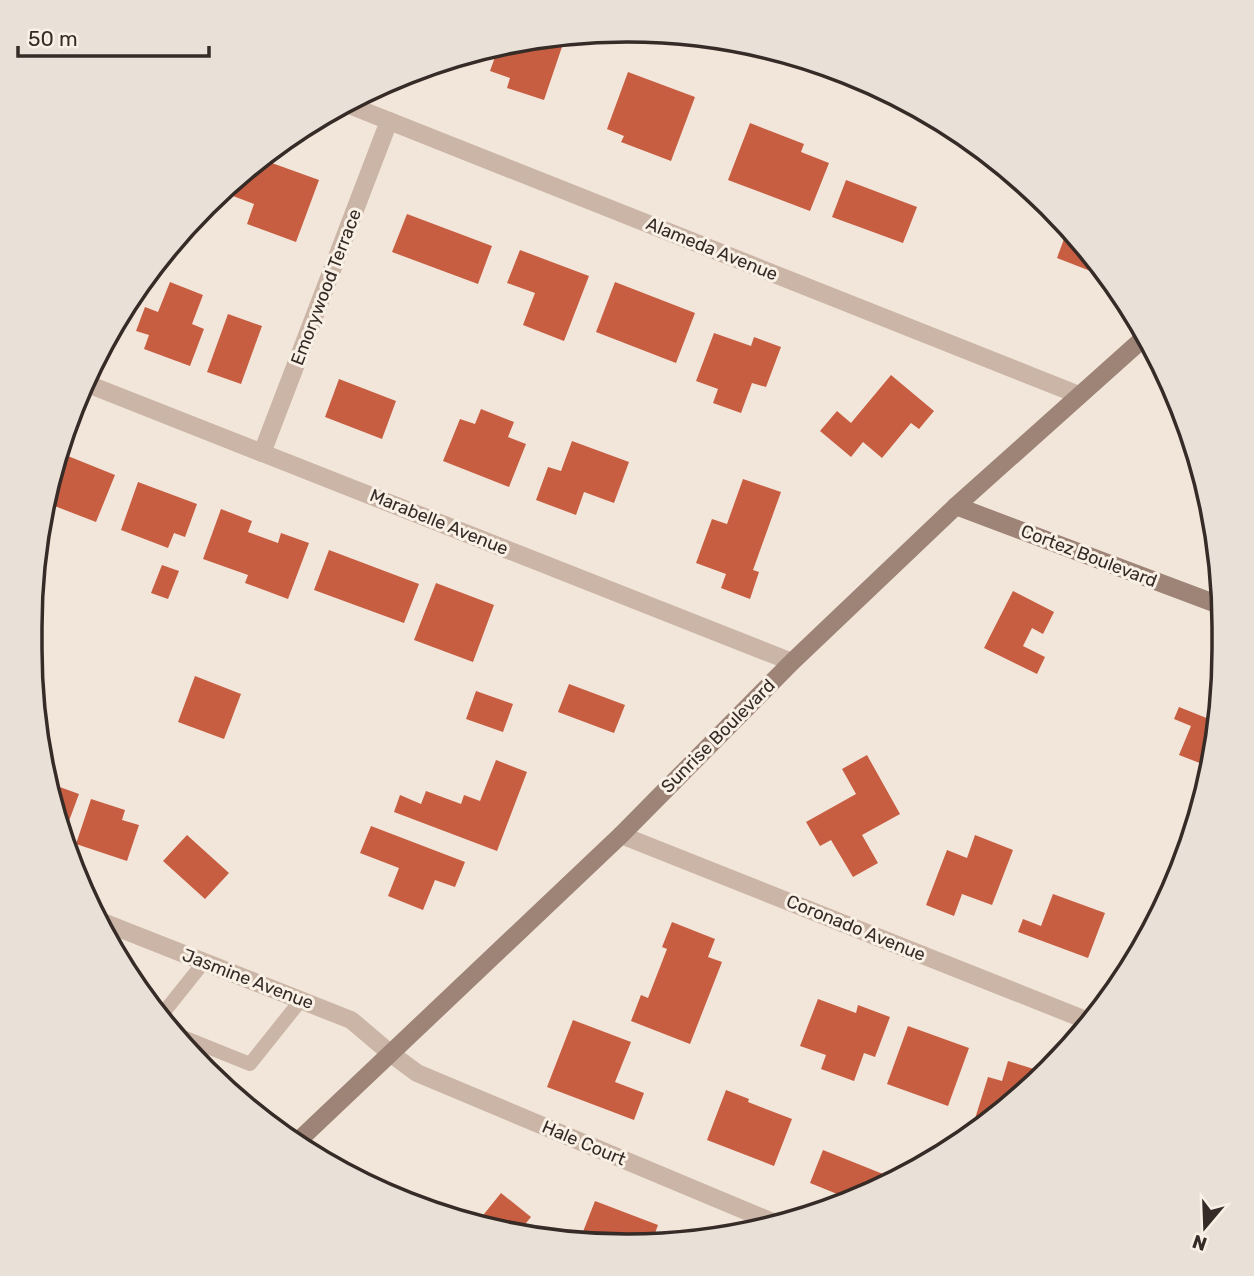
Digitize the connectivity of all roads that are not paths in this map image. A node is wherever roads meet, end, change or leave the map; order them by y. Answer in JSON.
{"nodes":[{"id":1,"x":357,"y":108,"type":"edge"},
{"id":2,"x":389,"y":121,"type":"junction"},
{"id":3,"x":1138,"y":343,"type":"edge"},
{"id":4,"x":94,"y":387,"type":"edge"},
{"id":5,"x":1079,"y":395,"type":"junction"},
{"id":6,"x":262,"y":453,"type":"junction"},
{"id":7,"x":956,"y":506,"type":"junction"},
{"id":8,"x":1211,"y":602,"type":"edge"},
{"id":9,"x":792,"y":662,"type":"junction"},
{"id":10,"x":621,"y":835,"type":"junction"},
{"id":11,"x":111,"y":925,"type":"edge"},
{"id":12,"x":204,"y":962,"type":"junction"},
{"id":13,"x":301,"y":1000,"type":"junction"},
{"id":14,"x":166,"y":1009,"type":"edge"},
{"id":15,"x":1081,"y":1018,"type":"edge"},
{"id":16,"x":191,"y":1040,"type":"edge"},
{"id":17,"x":390,"y":1054,"type":"junction"},
{"id":18,"x":303,"y":1136,"type":"edge"},
{"id":19,"x":762,"y":1218,"type":"edge"}],
"edges":[{"from":1,"to":2,"type":"street","name":"Alameda Avenue"},
{"from":2,"to":5,"type":"street","name":"Alameda Avenue"},
{"from":2,"to":6,"type":"street","name":"Emorywood Terrace"},
{"from":3,"to":5,"type":"street","name":"Sunrise Boulevard"},
{"from":4,"to":6,"type":"street","name":"Marabelle Avenue"},
{"from":5,"to":7,"type":"street","name":"Sunrise Boulevard"},
{"from":6,"to":9,"type":"street","name":"Marabelle Avenue"},
{"from":7,"to":8,"type":"street","name":"Cortez Boulevard"},
{"from":7,"to":9,"type":"street","name":"Sunrise Boulevard"},
{"from":9,"to":10,"type":"street","name":"Sunrise Boulevard"},
{"from":10,"to":15,"type":"street","name":"Coronado Avenue"},
{"from":10,"to":17,"type":"street","name":"Sunrise Boulevard"},
{"from":11,"to":12,"type":"street","name":"Jasmine Avenue"},
{"from":12,"to":13,"type":"street","name":"Jasmine Avenue"},
{"from":12,"to":14,"type":"lane"},
{"from":13,"to":16,"type":"lane"},
{"from":13,"to":17,"type":"street","name":"Jasmine Avenue"},
{"from":17,"to":18,"type":"street","name":"Sunrise Boulevard"},
{"from":17,"to":19,"type":"street","name":"Hale Court"}]}
